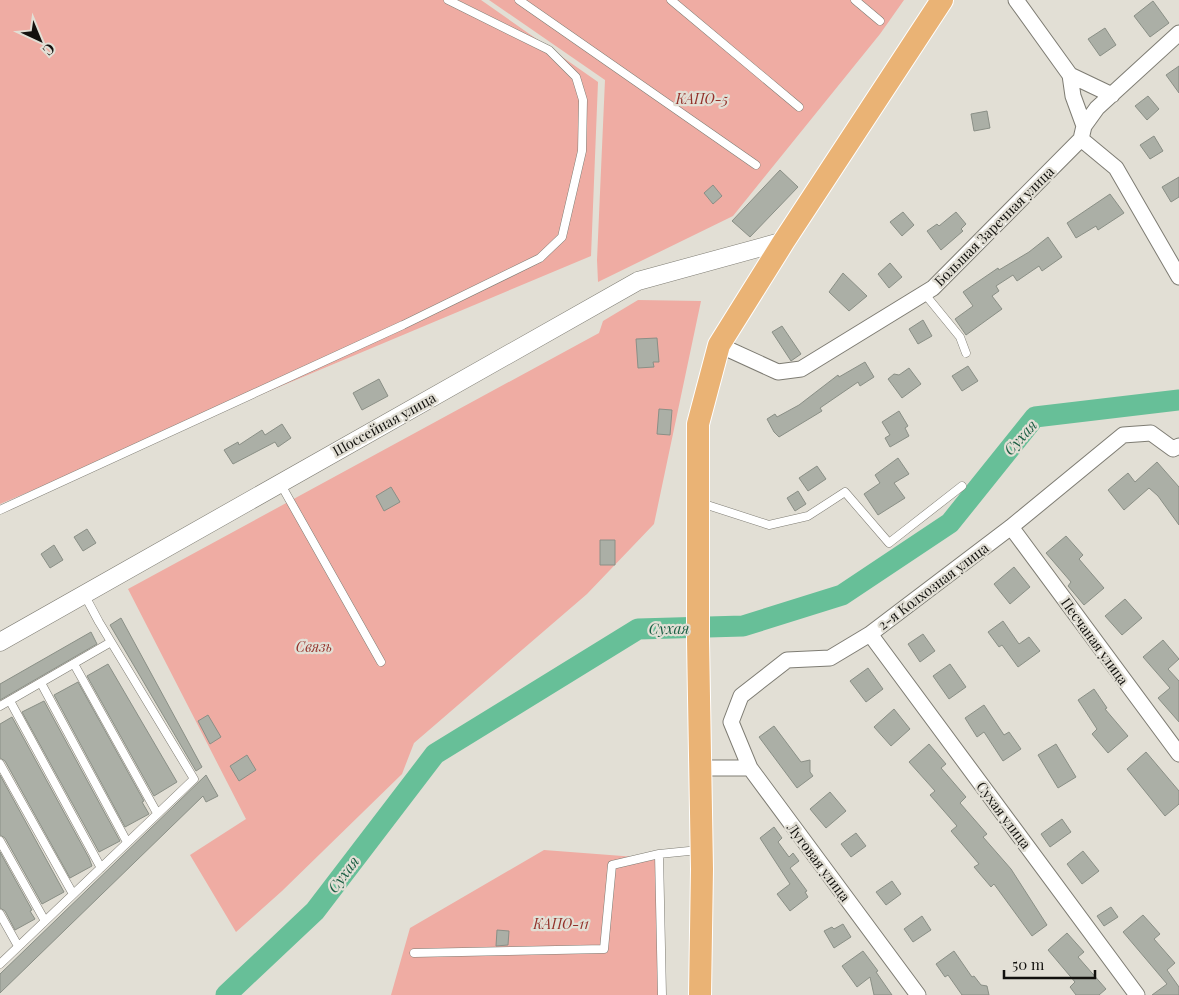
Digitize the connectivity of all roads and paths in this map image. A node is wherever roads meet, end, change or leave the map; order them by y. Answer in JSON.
{"nodes":[{"id":1,"x":448,"y":0,"type":"edge"},
{"id":2,"x":519,"y":0,"type":"edge"},
{"id":3,"x":671,"y":0,"type":"edge"},
{"id":4,"x":855,"y":0,"type":"edge"},
{"id":5,"x":942,"y":0,"type":"edge"},
{"id":6,"x":1016,"y":0,"type":"edge"},
{"id":7,"x":880,"y":21,"type":"dead end"},
{"id":8,"x":1179,"y":33,"type":"edge"},
{"id":9,"x":1070,"y":75,"type":"junction"},
{"id":10,"x":1112,"y":95,"type":"junction"},
{"id":11,"x":799,"y":107,"type":"dead end"},
{"id":12,"x":1082,"y":132,"type":"junction"},
{"id":13,"x":756,"y":165,"type":"dead end"},
{"id":14,"x":784,"y":242,"type":"junction"},
{"id":15,"x":1179,"y":277,"type":"edge"},
{"id":16,"x":924,"y":293,"type":"junction"},
{"id":17,"x":719,"y":345,"type":"junction"},
{"id":18,"x":966,"y":353,"type":"dead end"},
{"id":19,"x":1177,"y":451,"type":"edge"},
{"id":20,"x":280,"y":482,"type":"junction"},
{"id":21,"x":962,"y":486,"type":"dead end"},
{"id":22,"x":698,"y":502,"type":"junction"},
{"id":23,"x":0,"y":510,"type":"edge"},
{"id":24,"x":1011,"y":527,"type":"junction"},
{"id":25,"x":84,"y":594,"type":"junction"},
{"id":26,"x":870,"y":634,"type":"junction"},
{"id":27,"x":0,"y":642,"type":"edge"},
{"id":28,"x":111,"y":642,"type":"junction"},
{"id":29,"x":380,"y":662,"type":"dead end"},
{"id":30,"x":74,"y":664,"type":"junction"},
{"id":31,"x":40,"y":683,"type":"junction"},
{"id":32,"x":10,"y":701,"type":"junction"},
{"id":33,"x":0,"y":706,"type":"edge"},
{"id":34,"x":1179,"y":754,"type":"edge"},
{"id":35,"x":0,"y":764,"type":"edge"},
{"id":36,"x":701,"y":768,"type":"junction"},
{"id":37,"x":750,"y":768,"type":"junction"},
{"id":38,"x":157,"y":813,"type":"junction"},
{"id":39,"x":0,"y":841,"type":"edge"},
{"id":40,"x":127,"y":842,"type":"junction"},
{"id":41,"x":701,"y":850,"type":"junction"},
{"id":42,"x":659,"y":854,"type":"junction"},
{"id":43,"x":100,"y":868,"type":"junction"},
{"id":44,"x":73,"y":894,"type":"junction"},
{"id":45,"x":0,"y":914,"type":"edge"},
{"id":46,"x":45,"y":921,"type":"junction"},
{"id":47,"x":18,"y":946,"type":"junction"},
{"id":48,"x":414,"y":953,"type":"dead end"},
{"id":49,"x":0,"y":964,"type":"edge"},
{"id":50,"x":662,"y":995,"type":"edge"},
{"id":51,"x":700,"y":995,"type":"edge"},
{"id":52,"x":918,"y":995,"type":"edge"},
{"id":53,"x":1137,"y":995,"type":"edge"}],
"edges":[{"from":1,"to":23,"type":"lane"},
{"from":2,"to":13,"type":"lane"},
{"from":3,"to":11,"type":"lane"},
{"from":4,"to":7,"type":"lane"},
{"from":5,"to":14,"type":"main road"},
{"from":6,"to":9,"type":"street"},
{"from":8,"to":10,"type":"street","name":"Большая Заречная улица"},
{"from":9,"to":10,"type":"street"},
{"from":9,"to":12,"type":"street"},
{"from":10,"to":12,"type":"street","name":"Большая Заречная улица"},
{"from":12,"to":15,"type":"street"},
{"from":12,"to":16,"type":"street","name":"Большая Заречная улица"},
{"from":14,"to":17,"type":"main road"},
{"from":14,"to":20,"type":"street","name":"Шоссейная улица"},
{"from":16,"to":17,"type":"street","name":"Большая Заречная улица"},
{"from":16,"to":18,"type":"lane"},
{"from":17,"to":22,"type":"main road"},
{"from":19,"to":24,"type":"street","name":"2-я Колхозная улица"},
{"from":20,"to":25,"type":"street","name":"Шоссейная улица"},
{"from":20,"to":29,"type":"lane"},
{"from":21,"to":22,"type":"lane"},
{"from":22,"to":36,"type":"main road"},
{"from":24,"to":26,"type":"street","name":"2-я Колхозная улица"},
{"from":24,"to":34,"type":"street","name":"Песчаная улица"},
{"from":25,"to":27,"type":"street","name":"Шоссейная улица"},
{"from":25,"to":28,"type":"lane"},
{"from":26,"to":37,"type":"street","name":"2-я Колхозная улица"},
{"from":26,"to":53,"type":"street","name":"Сухая улица"},
{"from":28,"to":30,"type":"lane"},
{"from":28,"to":38,"type":"lane"},
{"from":30,"to":31,"type":"lane"},
{"from":30,"to":38,"type":"lane"},
{"from":31,"to":32,"type":"lane"},
{"from":31,"to":40,"type":"lane"},
{"from":32,"to":33,"type":"lane"},
{"from":32,"to":43,"type":"lane"},
{"from":35,"to":44,"type":"lane"},
{"from":36,"to":37,"type":"street"},
{"from":36,"to":41,"type":"main road"},
{"from":37,"to":52,"type":"street","name":"Луговая улица"},
{"from":38,"to":40,"type":"lane"},
{"from":39,"to":46,"type":"lane"},
{"from":40,"to":43,"type":"lane"},
{"from":41,"to":42,"type":"lane"},
{"from":41,"to":51,"type":"main road"},
{"from":42,"to":48,"type":"lane"},
{"from":42,"to":50,"type":"lane"},
{"from":43,"to":44,"type":"lane"},
{"from":44,"to":46,"type":"lane"},
{"from":45,"to":47,"type":"lane"},
{"from":46,"to":47,"type":"lane"},
{"from":47,"to":49,"type":"lane"}]}
